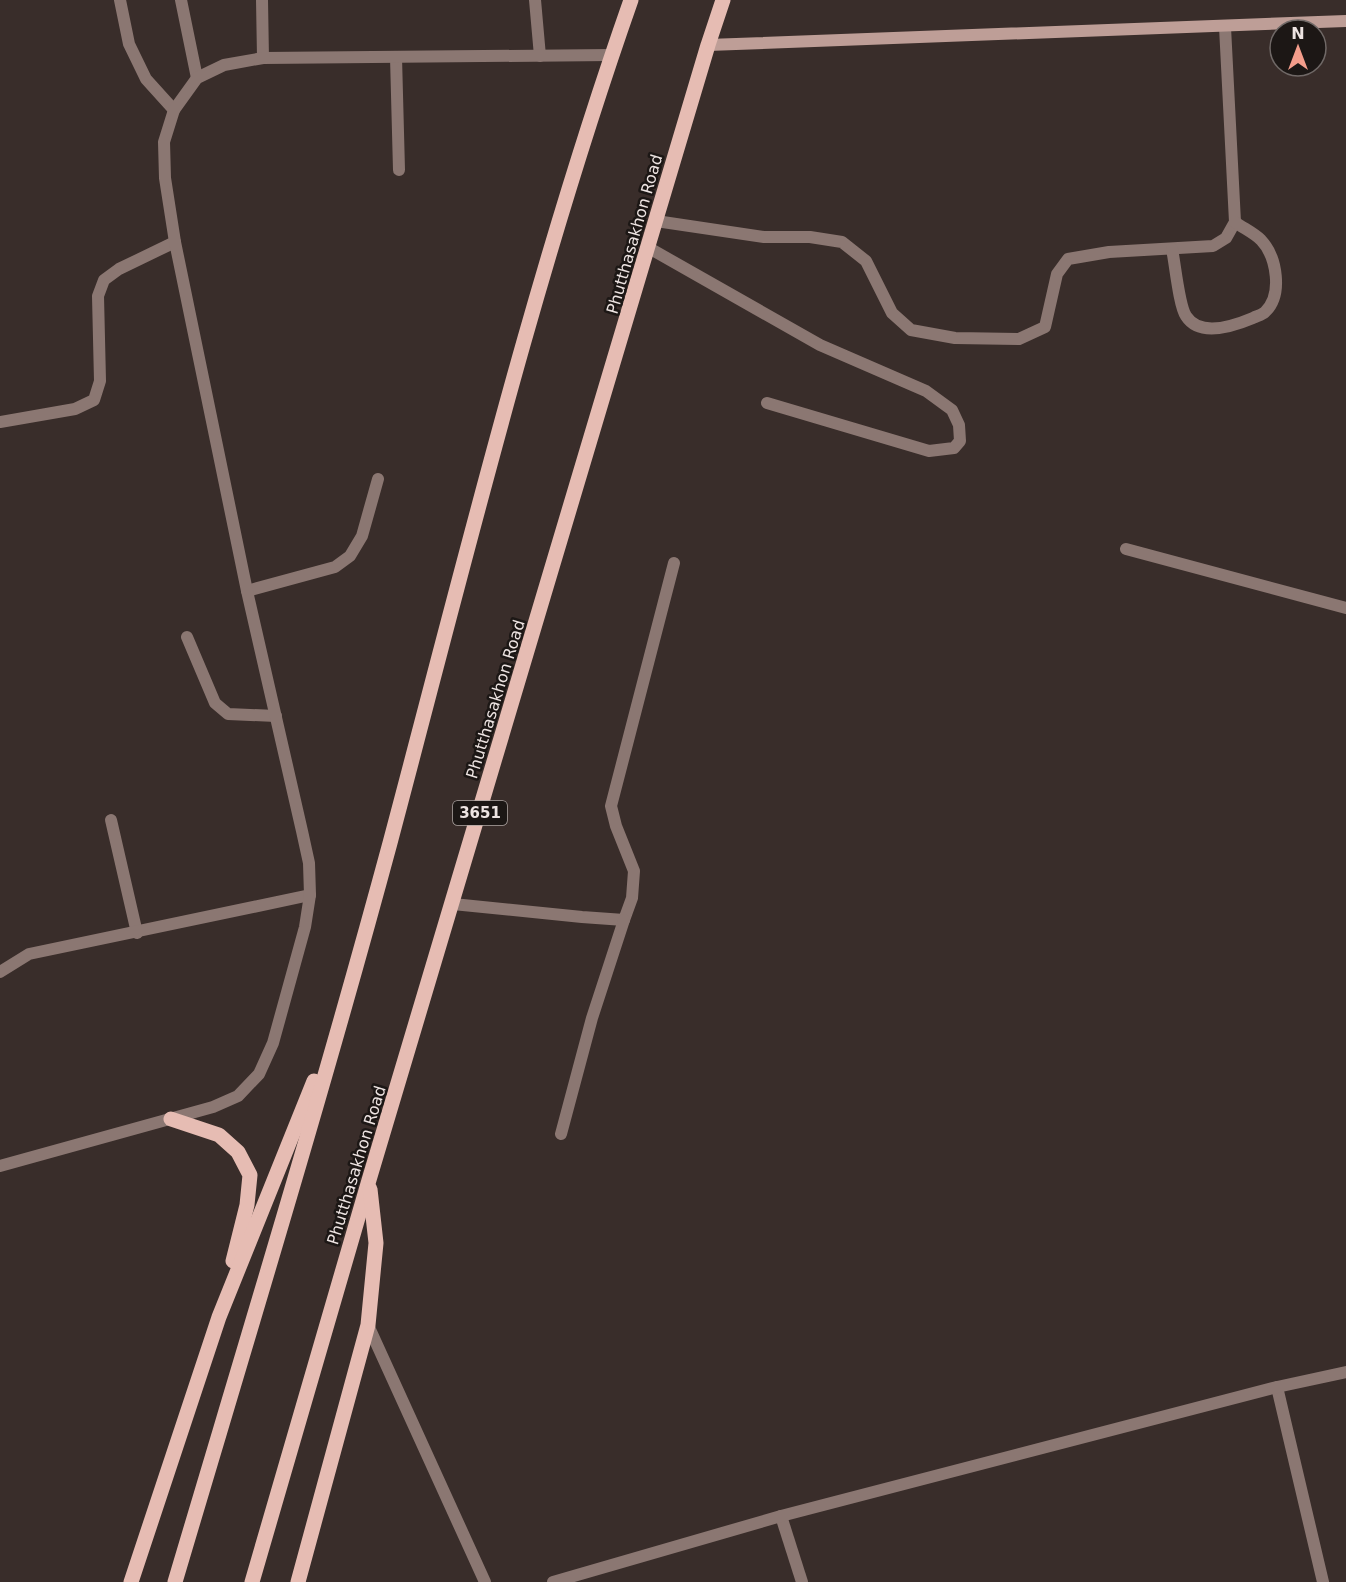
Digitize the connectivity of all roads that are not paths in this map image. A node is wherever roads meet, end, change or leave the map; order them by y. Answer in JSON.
{"nodes":[{"id":1,"x":120,"y":0,"type":"edge"},
{"id":2,"x":182,"y":0,"type":"edge"},
{"id":3,"x":262,"y":0,"type":"edge"},
{"id":4,"x":535,"y":0,"type":"edge"},
{"id":5,"x":631,"y":0,"type":"edge"},
{"id":6,"x":723,"y":0,"type":"edge"},
{"id":7,"x":1346,"y":21,"type":"edge"},
{"id":8,"x":1225,"y":27,"type":"junction"},
{"id":9,"x":708,"y":45,"type":"junction"},
{"id":10,"x":611,"y":55,"type":"junction"},
{"id":11,"x":540,"y":56,"type":"junction"},
{"id":12,"x":396,"y":57,"type":"junction"},
{"id":13,"x":263,"y":58,"type":"junction"},
{"id":14,"x":197,"y":78,"type":"junction"},
{"id":15,"x":174,"y":110,"type":"junction"},
{"id":16,"x":399,"y":170,"type":"dead end"},
{"id":17,"x":656,"y":221,"type":"junction"},
{"id":18,"x":1235,"y":222,"type":"junction"},
{"id":19,"x":175,"y":242,"type":"junction"},
{"id":20,"x":649,"y":248,"type":"junction"},
{"id":21,"x":1172,"y":249,"type":"junction"},
{"id":22,"x":767,"y":403,"type":"dead end"},
{"id":23,"x":0,"y":422,"type":"edge"},
{"id":24,"x":378,"y":479,"type":"dead end"},
{"id":25,"x":1126,"y":549,"type":"dead end"},
{"id":26,"x":674,"y":563,"type":"dead end"},
{"id":27,"x":247,"y":591,"type":"junction"},
{"id":28,"x":1346,"y":608,"type":"edge"},
{"id":29,"x":187,"y":637,"type":"dead end"},
{"id":30,"x":276,"y":716,"type":"junction"},
{"id":31,"x":111,"y":820,"type":"dead end"},
{"id":32,"x":310,"y":895,"type":"junction"},
{"id":33,"x":453,"y":904,"type":"junction"},
{"id":34,"x":624,"y":920,"type":"junction"},
{"id":35,"x":137,"y":933,"type":"junction"},
{"id":36,"x":0,"y":972,"type":"edge"},
{"id":37,"x":348,"y":999,"type":"junction"},
{"id":38,"x":171,"y":1119,"type":"junction"},
{"id":39,"x":561,"y":1134,"type":"dead end"},
{"id":40,"x":0,"y":1166,"type":"edge"},
{"id":41,"x":369,"y":1180,"type":"junction"},
{"id":42,"x":219,"y":1317,"type":"junction"},
{"id":43,"x":368,"y":1325,"type":"junction"},
{"id":44,"x":1346,"y":1372,"type":"edge"},
{"id":45,"x":1277,"y":1387,"type":"junction"},
{"id":46,"x":781,"y":1516,"type":"junction"},
{"id":47,"x":131,"y":1582,"type":"edge"},
{"id":48,"x":175,"y":1582,"type":"edge"},
{"id":49,"x":252,"y":1582,"type":"edge"},
{"id":50,"x":298,"y":1582,"type":"edge"},
{"id":51,"x":485,"y":1582,"type":"edge"},
{"id":52,"x":553,"y":1582,"type":"edge"},
{"id":53,"x":802,"y":1582,"type":"edge"},
{"id":54,"x":1323,"y":1582,"type":"edge"}],
"edges":[{"from":1,"to":15,"type":"street"},
{"from":2,"to":14,"type":"street"},
{"from":3,"to":13,"type":"street"},
{"from":4,"to":11,"type":"street"},
{"from":5,"to":10,"type":"main road"},
{"from":6,"to":9,"type":"main road","name":"Phutthasakhon Road","number":"3651"},
{"from":7,"to":8,"type":"main road"},
{"from":8,"to":9,"type":"main road"},
{"from":8,"to":18,"type":"street"},
{"from":9,"to":17,"type":"main road","name":"Phutthasakhon Road","number":"3651"},
{"from":10,"to":11,"type":"street"},
{"from":10,"to":37,"type":"main road"},
{"from":11,"to":12,"type":"street"},
{"from":12,"to":13,"type":"street"},
{"from":12,"to":16,"type":"street"},
{"from":13,"to":14,"type":"street"},
{"from":14,"to":15,"type":"street"},
{"from":15,"to":19,"type":"street"},
{"from":17,"to":20,"type":"main road","name":"Phutthasakhon Road","number":"3651"},
{"from":17,"to":21,"type":"street"},
{"from":18,"to":21,"type":"street"},
{"from":18,"to":21,"type":"street"},
{"from":19,"to":23,"type":"street"},
{"from":19,"to":27,"type":"street"},
{"from":20,"to":22,"type":"street"},
{"from":20,"to":33,"type":"main road","name":"Phutthasakhon Road","number":"3651"},
{"from":24,"to":27,"type":"street"},
{"from":25,"to":28,"type":"street"},
{"from":26,"to":34,"type":"street"},
{"from":27,"to":30,"type":"street"},
{"from":29,"to":30,"type":"street"},
{"from":30,"to":32,"type":"street"},
{"from":31,"to":35,"type":"street"},
{"from":32,"to":35,"type":"street"},
{"from":32,"to":38,"type":"street"},
{"from":33,"to":34,"type":"street"},
{"from":33,"to":41,"type":"main road","name":"Phutthasakhon Road","number":"3651"},
{"from":34,"to":39,"type":"street"},
{"from":35,"to":36,"type":"street"},
{"from":37,"to":42,"type":"main road"},
{"from":37,"to":48,"type":"main road"},
{"from":38,"to":40,"type":"street"},
{"from":38,"to":42,"type":"main road"},
{"from":41,"to":43,"type":"main road"},
{"from":41,"to":49,"type":"main road","name":"Phutthasakhon Road","number":"3651"},
{"from":42,"to":47,"type":"main road"},
{"from":43,"to":50,"type":"main road"},
{"from":43,"to":51,"type":"street"},
{"from":44,"to":45,"type":"street"},
{"from":45,"to":46,"type":"street"},
{"from":45,"to":54,"type":"street"},
{"from":46,"to":52,"type":"street"},
{"from":46,"to":53,"type":"street"}]}
